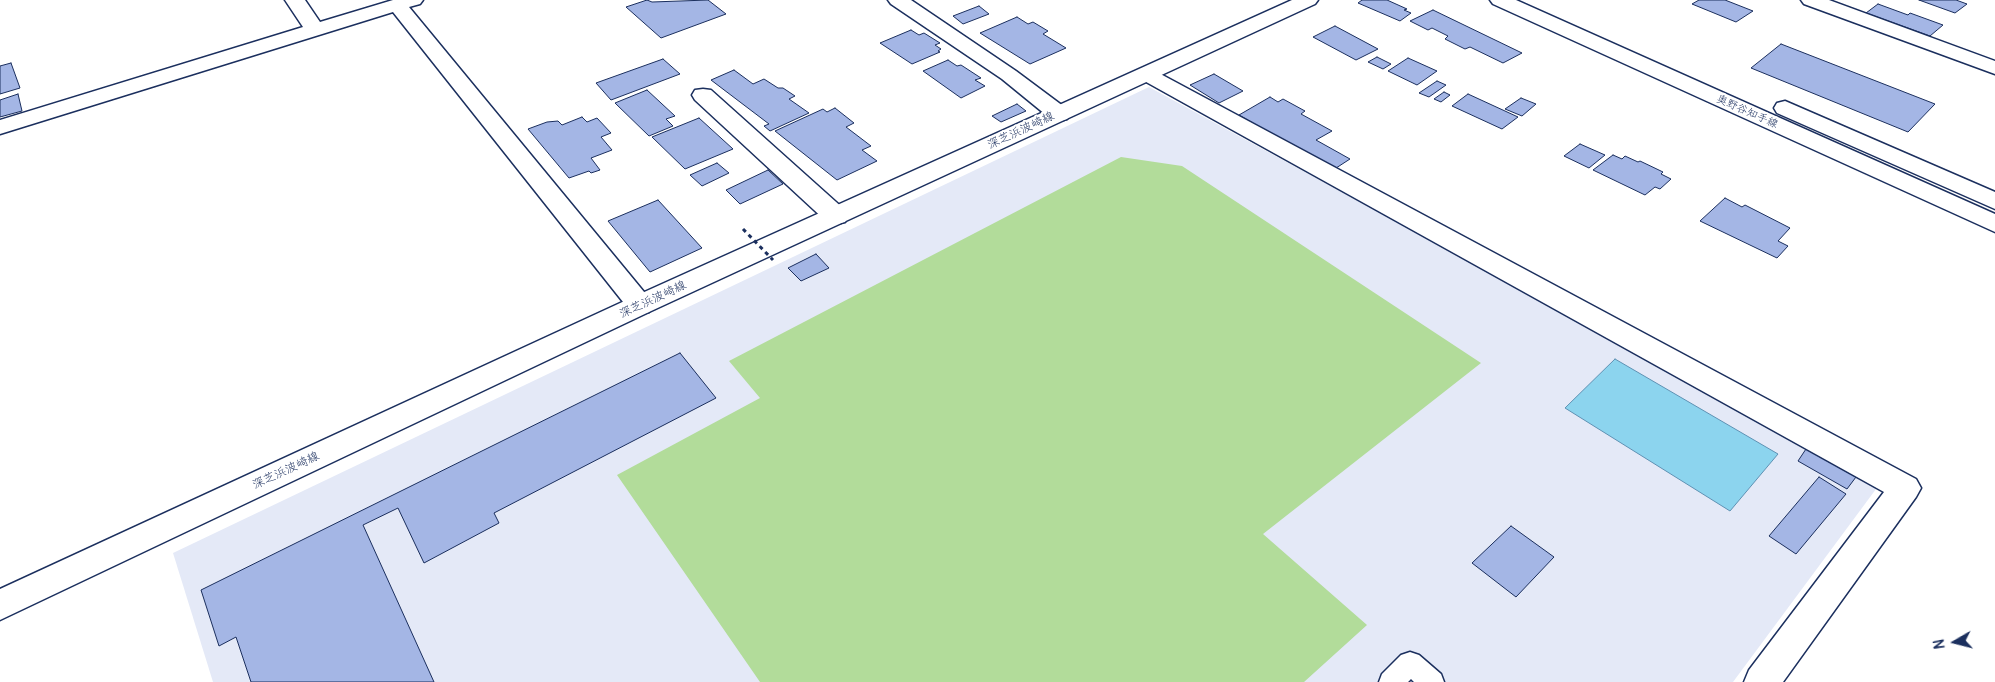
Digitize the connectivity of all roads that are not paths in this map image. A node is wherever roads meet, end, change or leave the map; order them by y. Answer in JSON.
{"nodes":[{"id":1,"x":295,"y":0,"type":"edge"},
{"id":2,"x":898,"y":0,"type":"edge"},
{"id":3,"x":1308,"y":0,"type":"edge"},
{"id":4,"x":1500,"y":0,"type":"edge"},
{"id":5,"x":1538,"y":0,"type":"edge"},
{"id":6,"x":1812,"y":0,"type":"edge"},
{"id":7,"x":405,"y":2,"type":"edge"},
{"id":8,"x":315,"y":30,"type":"junction"},
{"id":9,"x":1995,"y":68,"type":"edge"},
{"id":10,"x":1146,"y":74,"type":"junction"},
{"id":11,"x":703,"y":95,"type":"dead end"},
{"id":12,"x":1059,"y":114,"type":"junction"},
{"id":13,"x":0,"y":127,"type":"edge"},
{"id":14,"x":1995,"y":201,"type":"edge"},
{"id":15,"x":836,"y":216,"type":"junction"},
{"id":16,"x":1995,"y":224,"type":"edge"},
{"id":17,"x":640,"y":305,"type":"junction"},
{"id":18,"x":0,"y":606,"type":"edge"},
{"id":19,"x":1391,"y":682,"type":"edge"},
{"id":20,"x":1432,"y":682,"type":"edge"},
{"id":21,"x":1762,"y":682,"type":"edge"}],
"edges":[{"from":1,"to":8,"type":"street"},
{"from":2,"to":12,"type":"street"},
{"from":3,"to":10,"type":"street","name":"深芝浜波崎線"},
{"from":4,"to":16,"type":"street","name":"奥野谷知手線"},
{"from":5,"to":14,"type":"street","name":"奥野谷知手線"},
{"from":6,"to":9,"type":"street"},
{"from":7,"to":8,"type":"street"},
{"from":7,"to":17,"type":"street"},
{"from":8,"to":13,"type":"street"},
{"from":10,"to":12,"type":"street","name":"深芝浜波崎線"},
{"from":10,"to":21,"type":"street"},
{"from":11,"to":15,"type":"street"},
{"from":12,"to":15,"type":"street","name":"深芝浜波崎線"},
{"from":15,"to":17,"type":"street","name":"深芝浜波崎線"},
{"from":17,"to":18,"type":"street","name":"深芝浜波崎線"},
{"from":19,"to":20,"type":"lane"}]}
